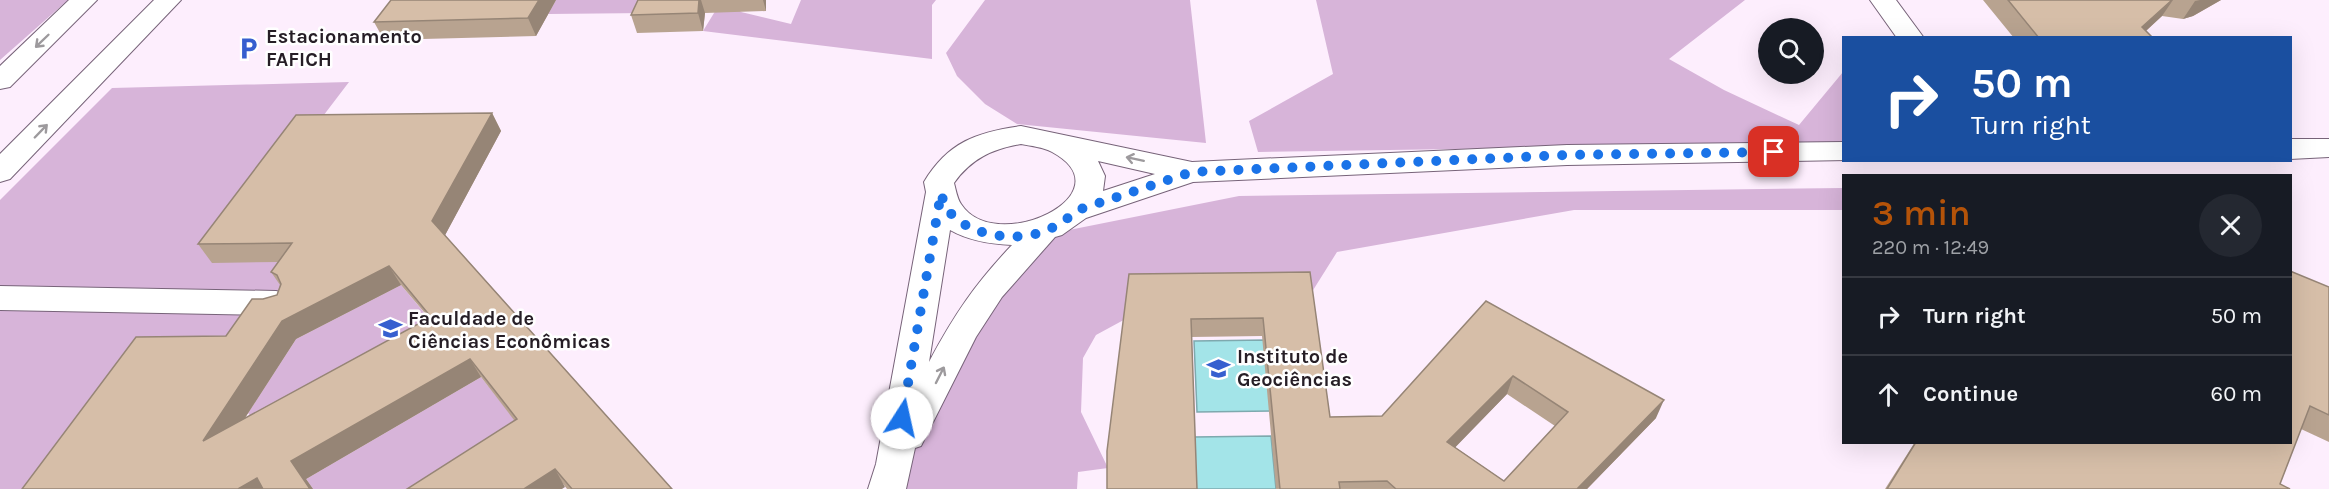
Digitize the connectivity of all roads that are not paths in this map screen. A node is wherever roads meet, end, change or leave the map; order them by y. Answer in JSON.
{"nodes":[{"id":1,"x":84,"y":0,"type":"edge"},
{"id":2,"x":168,"y":0,"type":"edge"},
{"id":3,"x":1883,"y":0,"type":"edge"},
{"id":4,"x":1910,"y":36,"type":"edge"},
{"id":5,"x":0,"y":81,"type":"edge"},
{"id":6,"x":1064,"y":144,"type":"junction"},
{"id":7,"x":2292,"y":148,"type":"edge"},
{"id":8,"x":2329,"y":148,"type":"edge"},
{"id":9,"x":1842,"y":152,"type":"edge"},
{"id":10,"x":0,"y":172,"type":"edge"},
{"id":11,"x":1192,"y":172,"type":"junction"},
{"id":12,"x":941,"y":193,"type":"junction"},
{"id":13,"x":1078,"y":210,"type":"junction"},
{"id":14,"x":1042,"y":232,"type":"junction"},
{"id":15,"x":0,"y":298,"type":"edge"},
{"id":16,"x":276,"y":303,"type":"edge"},
{"id":17,"x":891,"y":476,"type":"edge"}],
"edges":[{"from":1,"to":5,"type":"street","one_way":true},
{"from":10,"to":2,"type":"street","one_way":true},
{"from":3,"to":4,"type":"street"},
{"from":11,"to":6,"type":"street","one_way":true},
{"from":6,"to":12,"type":"street"},
{"from":6,"to":13,"type":"street"},
{"from":7,"to":8,"type":"street"},
{"from":9,"to":11,"type":"street"},
{"from":11,"to":13,"type":"street"},
{"from":12,"to":14,"type":"street"},
{"from":12,"to":17,"type":"street"},
{"from":13,"to":14,"type":"street"},
{"from":17,"to":14,"type":"street","one_way":true},
{"from":15,"to":16,"type":"street"}]}
